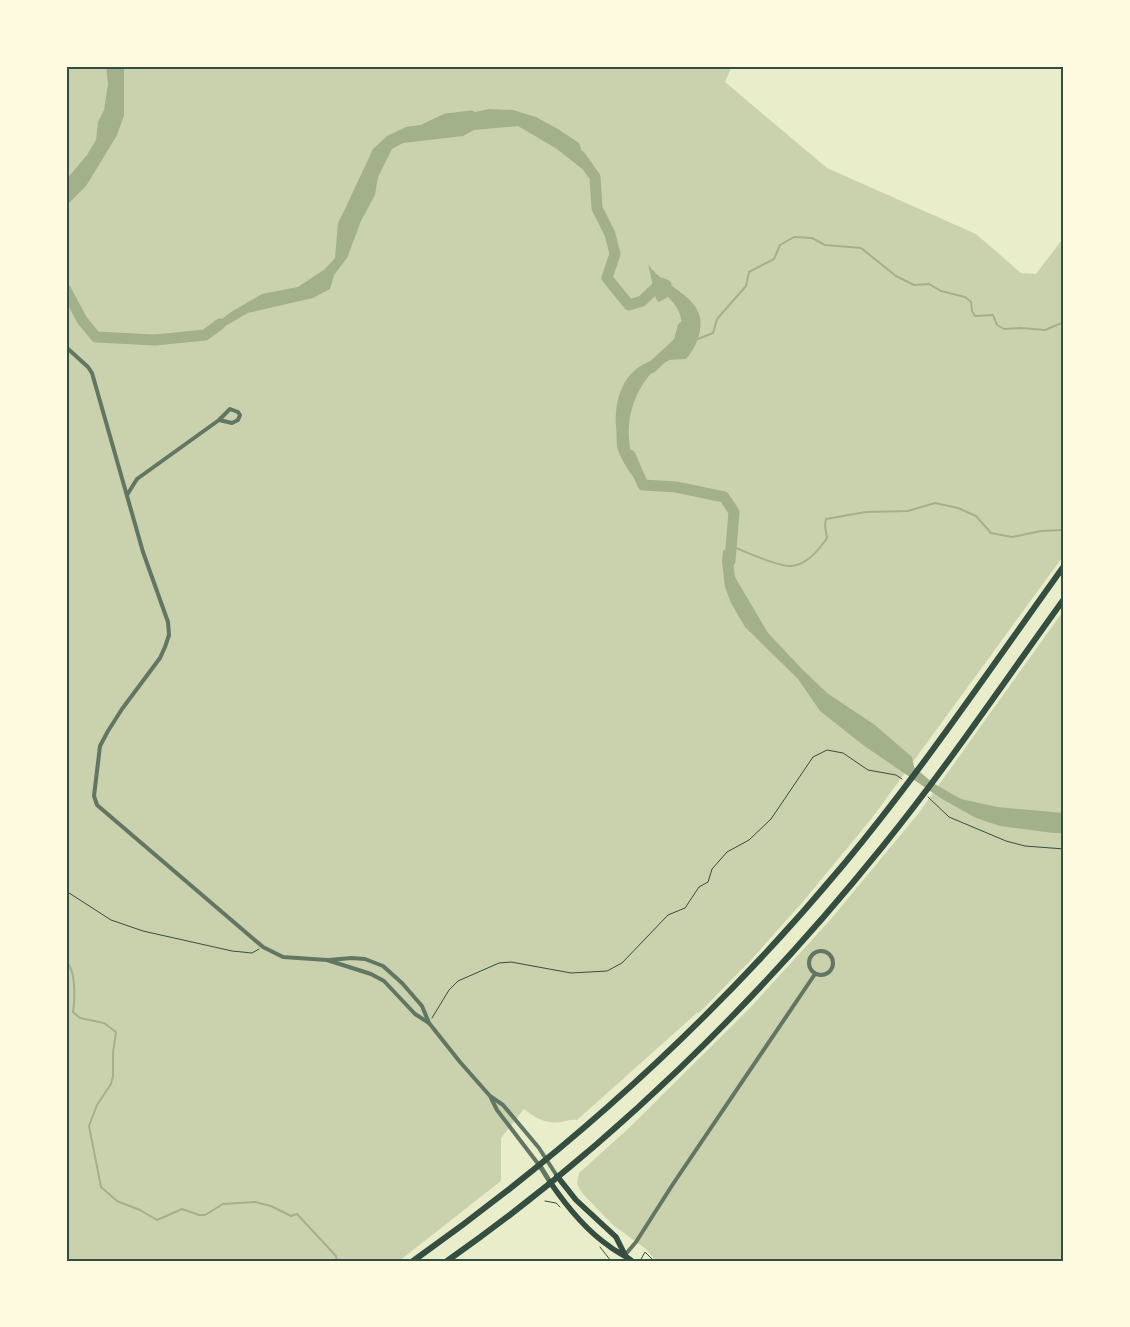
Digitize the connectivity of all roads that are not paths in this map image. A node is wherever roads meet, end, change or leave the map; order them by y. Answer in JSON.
{"nodes":[{"id":1,"x":66,"y":347,"type":"edge"},
{"id":2,"x":219,"y":420,"type":"junction"},
{"id":3,"x":127,"y":495,"type":"junction"},
{"id":4,"x":1064,"y":566,"type":"edge"},
{"id":5,"x":1064,"y":599,"type":"edge"},
{"id":6,"x":327,"y":960,"type":"junction"},
{"id":7,"x":815,"y":974,"type":"junction"},
{"id":8,"x":429,"y":1023,"type":"junction"},
{"id":9,"x":490,"y":1096,"type":"junction"},
{"id":10,"x":546,"y":1160,"type":"junction"},
{"id":11,"x":540,"y":1166,"type":"junction"},
{"id":12,"x":558,"y":1176,"type":"junction"},
{"id":13,"x":550,"y":1182,"type":"junction"},
{"id":14,"x":625,"y":1255,"type":"junction"},
{"id":15,"x":413,"y":1261,"type":"edge"},
{"id":16,"x":447,"y":1261,"type":"edge"},
{"id":17,"x":621,"y":1261,"type":"edge"},
{"id":18,"x":632,"y":1261,"type":"edge"}],
"edges":[{"from":1,"to":3,"type":"street"},
{"from":2,"to":2,"type":"street"},
{"from":2,"to":3,"type":"street"},
{"from":3,"to":6,"type":"street"},
{"from":4,"to":10,"type":"main road"},
{"from":5,"to":12,"type":"main road"},
{"from":6,"to":8,"type":"street"},
{"from":6,"to":8,"type":"street"},
{"from":7,"to":7,"type":"street"},
{"from":7,"to":14,"type":"street"},
{"from":8,"to":9,"type":"street"},
{"from":9,"to":10,"type":"street"},
{"from":9,"to":11,"type":"street"},
{"from":10,"to":11,"type":"main road"},
{"from":10,"to":12,"type":"street"},
{"from":11,"to":13,"type":"street"},
{"from":11,"to":15,"type":"main road"},
{"from":12,"to":13,"type":"main road"},
{"from":12,"to":14,"type":"main road"},
{"from":13,"to":14,"type":"main road"},
{"from":13,"to":16,"type":"main road"},
{"from":14,"to":17,"type":"main road"},
{"from":14,"to":18,"type":"main road"}]}
